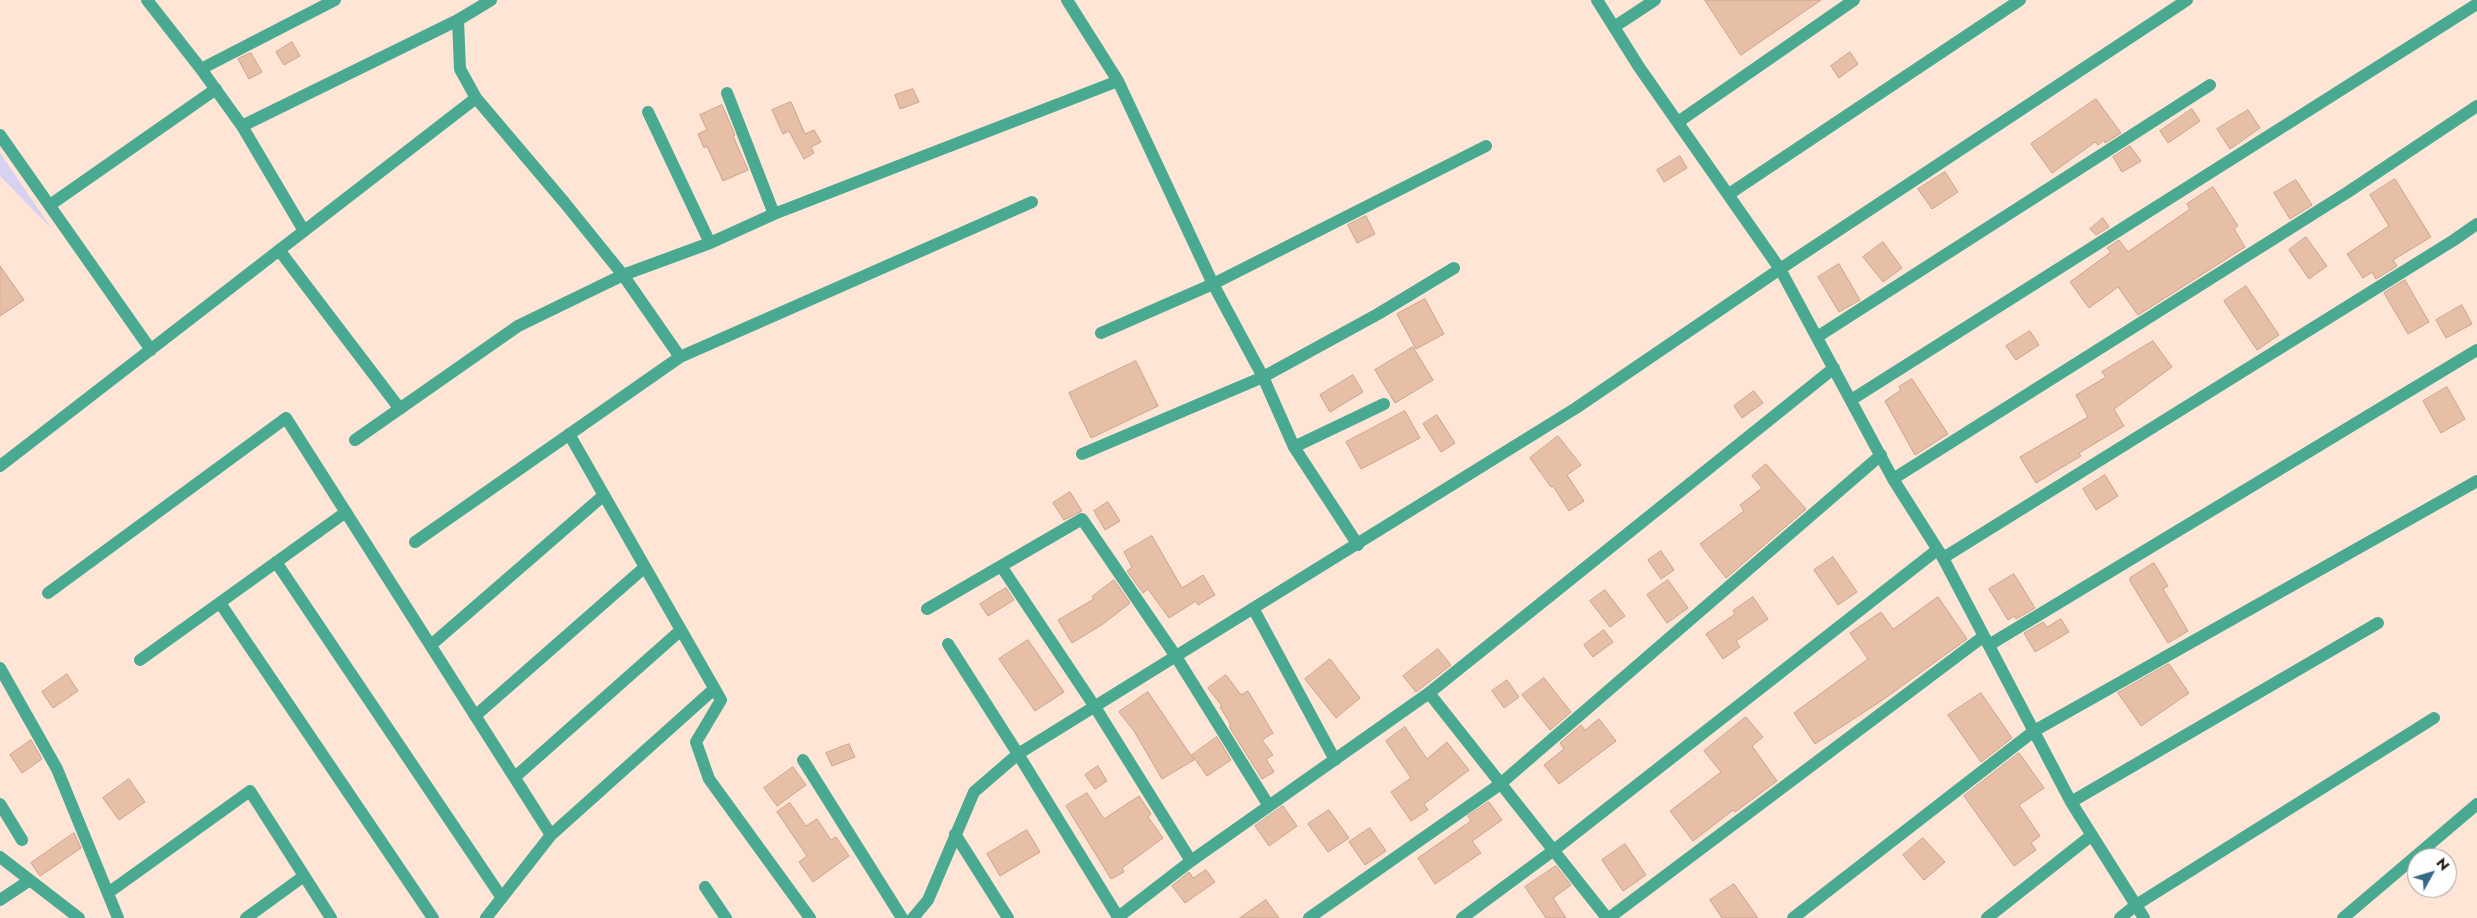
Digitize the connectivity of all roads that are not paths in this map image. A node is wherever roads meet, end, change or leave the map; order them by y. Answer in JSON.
{"nodes":[{"id":1,"x":147,"y":0,"type":"edge"},
{"id":2,"x":335,"y":0,"type":"edge"},
{"id":3,"x":491,"y":0,"type":"edge"},
{"id":4,"x":1067,"y":0,"type":"edge"},
{"id":5,"x":1597,"y":0,"type":"edge"},
{"id":6,"x":1655,"y":0,"type":"edge"},
{"id":7,"x":1854,"y":0,"type":"edge"},
{"id":8,"x":2020,"y":0,"type":"edge"},
{"id":9,"x":2187,"y":0,"type":"edge"},
{"id":10,"x":2477,"y":4,"type":"edge"},
{"id":11,"x":458,"y":20,"type":"junction"},
{"id":12,"x":1614,"y":27,"type":"junction"},
{"id":13,"x":202,"y":69,"type":"junction"},
{"id":14,"x":1118,"y":80,"type":"junction"},
{"id":15,"x":2210,"y":85,"type":"dead end"},
{"id":16,"x":216,"y":89,"type":"junction"},
{"id":17,"x":727,"y":93,"type":"dead end"},
{"id":18,"x":476,"y":98,"type":"junction"},
{"id":19,"x":2476,"y":108,"type":"edge"},
{"id":20,"x":648,"y":112,"type":"dead end"},
{"id":21,"x":1678,"y":122,"type":"junction"},
{"id":22,"x":242,"y":126,"type":"junction"},
{"id":23,"x":0,"y":135,"type":"edge"},
{"id":24,"x":1486,"y":146,"type":"dead end"},
{"id":25,"x":1729,"y":194,"type":"junction"},
{"id":26,"x":1032,"y":202,"type":"dead end"},
{"id":27,"x":50,"y":205,"type":"junction"},
{"id":28,"x":774,"y":214,"type":"junction"},
{"id":29,"x":2477,"y":224,"type":"edge"},
{"id":30,"x":304,"y":231,"type":"junction"},
{"id":31,"x":710,"y":243,"type":"junction"},
{"id":32,"x":279,"y":250,"type":"junction"},
{"id":33,"x":1454,"y":268,"type":"dead end"},
{"id":34,"x":1780,"y":269,"type":"junction"},
{"id":35,"x":622,"y":276,"type":"junction"},
{"id":36,"x":1213,"y":284,"type":"junction"},
{"id":37,"x":1101,"y":333,"type":"dead end"},
{"id":38,"x":1817,"y":337,"type":"junction"},
{"id":39,"x":151,"y":350,"type":"junction"},
{"id":40,"x":2477,"y":350,"type":"edge"},
{"id":41,"x":680,"y":357,"type":"junction"},
{"id":42,"x":1834,"y":368,"type":"junction"},
{"id":43,"x":1264,"y":377,"type":"junction"},
{"id":44,"x":1851,"y":400,"type":"junction"},
{"id":45,"x":1384,"y":404,"type":"dead end"},
{"id":46,"x":400,"y":409,"type":"junction"},
{"id":47,"x":569,"y":434,"type":"junction"},
{"id":48,"x":355,"y":440,"type":"dead end"},
{"id":49,"x":1294,"y":447,"type":"junction"},
{"id":50,"x":1082,"y":454,"type":"dead end"},
{"id":51,"x":1881,"y":455,"type":"junction"},
{"id":52,"x":0,"y":466,"type":"edge"},
{"id":53,"x":1893,"y":479,"type":"junction"},
{"id":54,"x":2477,"y":481,"type":"edge"},
{"id":55,"x":604,"y":495,"type":"junction"},
{"id":56,"x":346,"y":512,"type":"junction"},
{"id":57,"x":415,"y":542,"type":"dead end"},
{"id":58,"x":1358,"y":545,"type":"junction"},
{"id":59,"x":1940,"y":554,"type":"junction"},
{"id":60,"x":276,"y":562,"type":"junction"},
{"id":61,"x":1001,"y":566,"type":"junction"},
{"id":62,"x":645,"y":567,"type":"junction"},
{"id":63,"x":48,"y":594,"type":"dead end"},
{"id":64,"x":220,"y":603,"type":"junction"},
{"id":65,"x":1252,"y":608,"type":"junction"},
{"id":66,"x":927,"y":609,"type":"dead end"},
{"id":67,"x":2378,"y":623,"type":"dead end"},
{"id":68,"x":681,"y":630,"type":"junction"},
{"id":69,"x":1987,"y":641,"type":"junction"},
{"id":70,"x":948,"y":644,"type":"dead end"},
{"id":71,"x":431,"y":645,"type":"junction"},
{"id":72,"x":1175,"y":655,"type":"junction"},
{"id":73,"x":140,"y":660,"type":"dead end"},
{"id":74,"x":0,"y":668,"type":"edge"},
{"id":75,"x":714,"y":688,"type":"junction"},
{"id":76,"x":1429,"y":693,"type":"junction"},
{"id":77,"x":1095,"y":707,"type":"junction"},
{"id":78,"x":475,"y":716,"type":"junction"},
{"id":79,"x":2434,"y":718,"type":"dead end"},
{"id":80,"x":2034,"y":731,"type":"junction"},
{"id":81,"x":1018,"y":754,"type":"junction"},
{"id":82,"x":803,"y":760,"type":"dead end"},
{"id":83,"x":1335,"y":760,"type":"junction"},
{"id":84,"x":514,"y":777,"type":"junction"},
{"id":85,"x":1499,"y":785,"type":"junction"},
{"id":86,"x":2071,"y":802,"type":"junction"},
{"id":87,"x":0,"y":804,"type":"edge"},
{"id":88,"x":2477,"y":804,"type":"edge"},
{"id":89,"x":1269,"y":806,"type":"junction"},
{"id":90,"x":955,"y":834,"type":"junction"},
{"id":91,"x":551,"y":835,"type":"junction"},
{"id":92,"x":2092,"y":835,"type":"junction"},
{"id":93,"x":22,"y":840,"type":"dead end"},
{"id":94,"x":1554,"y":850,"type":"junction"},
{"id":95,"x":0,"y":857,"type":"edge"},
{"id":96,"x":1191,"y":861,"type":"junction"},
{"id":97,"x":304,"y":876,"type":"junction"},
{"id":98,"x":30,"y":880,"type":"junction"},
{"id":99,"x":705,"y":888,"type":"dead end"},
{"id":100,"x":108,"y":893,"type":"junction"},
{"id":101,"x":502,"y":898,"type":"junction"},
{"id":102,"x":0,"y":900,"type":"edge"},
{"id":103,"x":2136,"y":905,"type":"junction"},
{"id":104,"x":79,"y":918,"type":"edge"},
{"id":105,"x":118,"y":918,"type":"edge"},
{"id":106,"x":246,"y":918,"type":"edge"},
{"id":107,"x":331,"y":918,"type":"edge"},
{"id":108,"x":433,"y":918,"type":"edge"},
{"id":109,"x":486,"y":918,"type":"edge"},
{"id":110,"x":726,"y":918,"type":"edge"},
{"id":111,"x":810,"y":918,"type":"edge"},
{"id":112,"x":902,"y":918,"type":"edge"},
{"id":113,"x":913,"y":918,"type":"edge"},
{"id":114,"x":1008,"y":918,"type":"edge"},
{"id":115,"x":1117,"y":918,"type":"edge"},
{"id":116,"x":1309,"y":918,"type":"edge"},
{"id":117,"x":1462,"y":918,"type":"edge"},
{"id":118,"x":1608,"y":918,"type":"edge"},
{"id":119,"x":1793,"y":918,"type":"edge"},
{"id":120,"x":1987,"y":918,"type":"edge"},
{"id":121,"x":2120,"y":918,"type":"edge"},
{"id":122,"x":2144,"y":918,"type":"edge"},
{"id":123,"x":2343,"y":918,"type":"edge"}],
"edges":[{"from":1,"to":13,"type":"street"},
{"from":2,"to":13,"type":"street"},
{"from":3,"to":11,"type":"street"},
{"from":4,"to":14,"type":"street"},
{"from":5,"to":12,"type":"street"},
{"from":6,"to":12,"type":"street"},
{"from":7,"to":21,"type":"street"},
{"from":8,"to":25,"type":"street"},
{"from":9,"to":34,"type":"street"},
{"from":10,"to":44,"type":"street"},
{"from":11,"to":18,"type":"street"},
{"from":11,"to":22,"type":"street"},
{"from":12,"to":21,"type":"street"},
{"from":13,"to":16,"type":"street"},
{"from":14,"to":28,"type":"street"},
{"from":14,"to":36,"type":"street"},
{"from":15,"to":38,"type":"street"},
{"from":16,"to":22,"type":"street"},
{"from":16,"to":27,"type":"street"},
{"from":17,"to":28,"type":"street"},
{"from":18,"to":30,"type":"street"},
{"from":18,"to":35,"type":"street"},
{"from":19,"to":53,"type":"street"},
{"from":20,"to":31,"type":"street"},
{"from":21,"to":25,"type":"street"},
{"from":22,"to":30,"type":"street"},
{"from":23,"to":27,"type":"street"},
{"from":24,"to":36,"type":"street"},
{"from":25,"to":34,"type":"street"},
{"from":26,"to":41,"type":"street"},
{"from":27,"to":39,"type":"street"},
{"from":28,"to":31,"type":"street"},
{"from":29,"to":59,"type":"street"},
{"from":30,"to":32,"type":"street"},
{"from":31,"to":35,"type":"street"},
{"from":32,"to":39,"type":"street"},
{"from":32,"to":46,"type":"street"},
{"from":33,"to":43,"type":"street"},
{"from":34,"to":38,"type":"street"},
{"from":34,"to":58,"type":"street"},
{"from":35,"to":41,"type":"street"},
{"from":35,"to":46,"type":"street"},
{"from":36,"to":37,"type":"street"},
{"from":36,"to":43,"type":"street"},
{"from":38,"to":42,"type":"street"},
{"from":39,"to":52,"type":"street"},
{"from":40,"to":69,"type":"street"},
{"from":41,"to":47,"type":"street"},
{"from":42,"to":44,"type":"street"},
{"from":42,"to":76,"type":"street"},
{"from":43,"to":49,"type":"street"},
{"from":43,"to":50,"type":"street"},
{"from":44,"to":51,"type":"street"},
{"from":45,"to":49,"type":"street"},
{"from":46,"to":48,"type":"street"},
{"from":47,"to":55,"type":"street"},
{"from":47,"to":57,"type":"street"},
{"from":49,"to":58,"type":"street"},
{"from":51,"to":53,"type":"street"},
{"from":51,"to":85,"type":"street"},
{"from":53,"to":59,"type":"street"},
{"from":54,"to":80,"type":"street"},
{"from":55,"to":62,"type":"street"},
{"from":55,"to":71,"type":"street"},
{"from":56,"to":60,"type":"street"},
{"from":56,"to":63,"type":"street"},
{"from":56,"to":71,"type":"street"},
{"from":58,"to":65,"type":"street"},
{"from":59,"to":69,"type":"street"},
{"from":59,"to":94,"type":"street"},
{"from":60,"to":64,"type":"street"},
{"from":60,"to":101,"type":"street"},
{"from":61,"to":66,"type":"street"},
{"from":61,"to":72,"type":"street"},
{"from":61,"to":77,"type":"street"},
{"from":62,"to":68,"type":"street"},
{"from":62,"to":78,"type":"street"},
{"from":64,"to":73,"type":"street"},
{"from":64,"to":108,"type":"street"},
{"from":65,"to":72,"type":"street"},
{"from":65,"to":83,"type":"street"},
{"from":67,"to":86,"type":"street"},
{"from":68,"to":75,"type":"street"},
{"from":68,"to":84,"type":"street"},
{"from":69,"to":80,"type":"street"},
{"from":69,"to":118,"type":"street"},
{"from":70,"to":81,"type":"street"},
{"from":71,"to":78,"type":"street"},
{"from":72,"to":77,"type":"street"},
{"from":72,"to":89,"type":"street"},
{"from":74,"to":100,"type":"street"},
{"from":75,"to":91,"type":"street"},
{"from":75,"to":111,"type":"street"},
{"from":76,"to":83,"type":"street"},
{"from":76,"to":85,"type":"street"},
{"from":77,"to":81,"type":"street"},
{"from":77,"to":96,"type":"street"},
{"from":78,"to":84,"type":"street"},
{"from":79,"to":103,"type":"street"},
{"from":80,"to":86,"type":"street"},
{"from":80,"to":119,"type":"street"},
{"from":81,"to":90,"type":"street"},
{"from":81,"to":115,"type":"street"},
{"from":82,"to":112,"type":"street"},
{"from":83,"to":89,"type":"street"},
{"from":84,"to":91,"type":"street"},
{"from":85,"to":94,"type":"street"},
{"from":85,"to":116,"type":"street"},
{"from":86,"to":92,"type":"street"},
{"from":87,"to":93,"type":"street"},
{"from":88,"to":123,"type":"street"},
{"from":89,"to":96,"type":"street"},
{"from":90,"to":113,"type":"street"},
{"from":90,"to":114,"type":"street"},
{"from":91,"to":101,"type":"street"},
{"from":92,"to":103,"type":"street"},
{"from":92,"to":120,"type":"street"},
{"from":94,"to":117,"type":"street"},
{"from":94,"to":118,"type":"street"},
{"from":95,"to":98,"type":"street"},
{"from":96,"to":115,"type":"street"},
{"from":97,"to":100,"type":"street"},
{"from":97,"to":106,"type":"street"},
{"from":97,"to":107,"type":"street"},
{"from":98,"to":102,"type":"street"},
{"from":98,"to":104,"type":"street"},
{"from":99,"to":110,"type":"street"},
{"from":100,"to":105,"type":"street"},
{"from":101,"to":109,"type":"street"},
{"from":103,"to":121,"type":"street"},
{"from":103,"to":122,"type":"street"}]}
